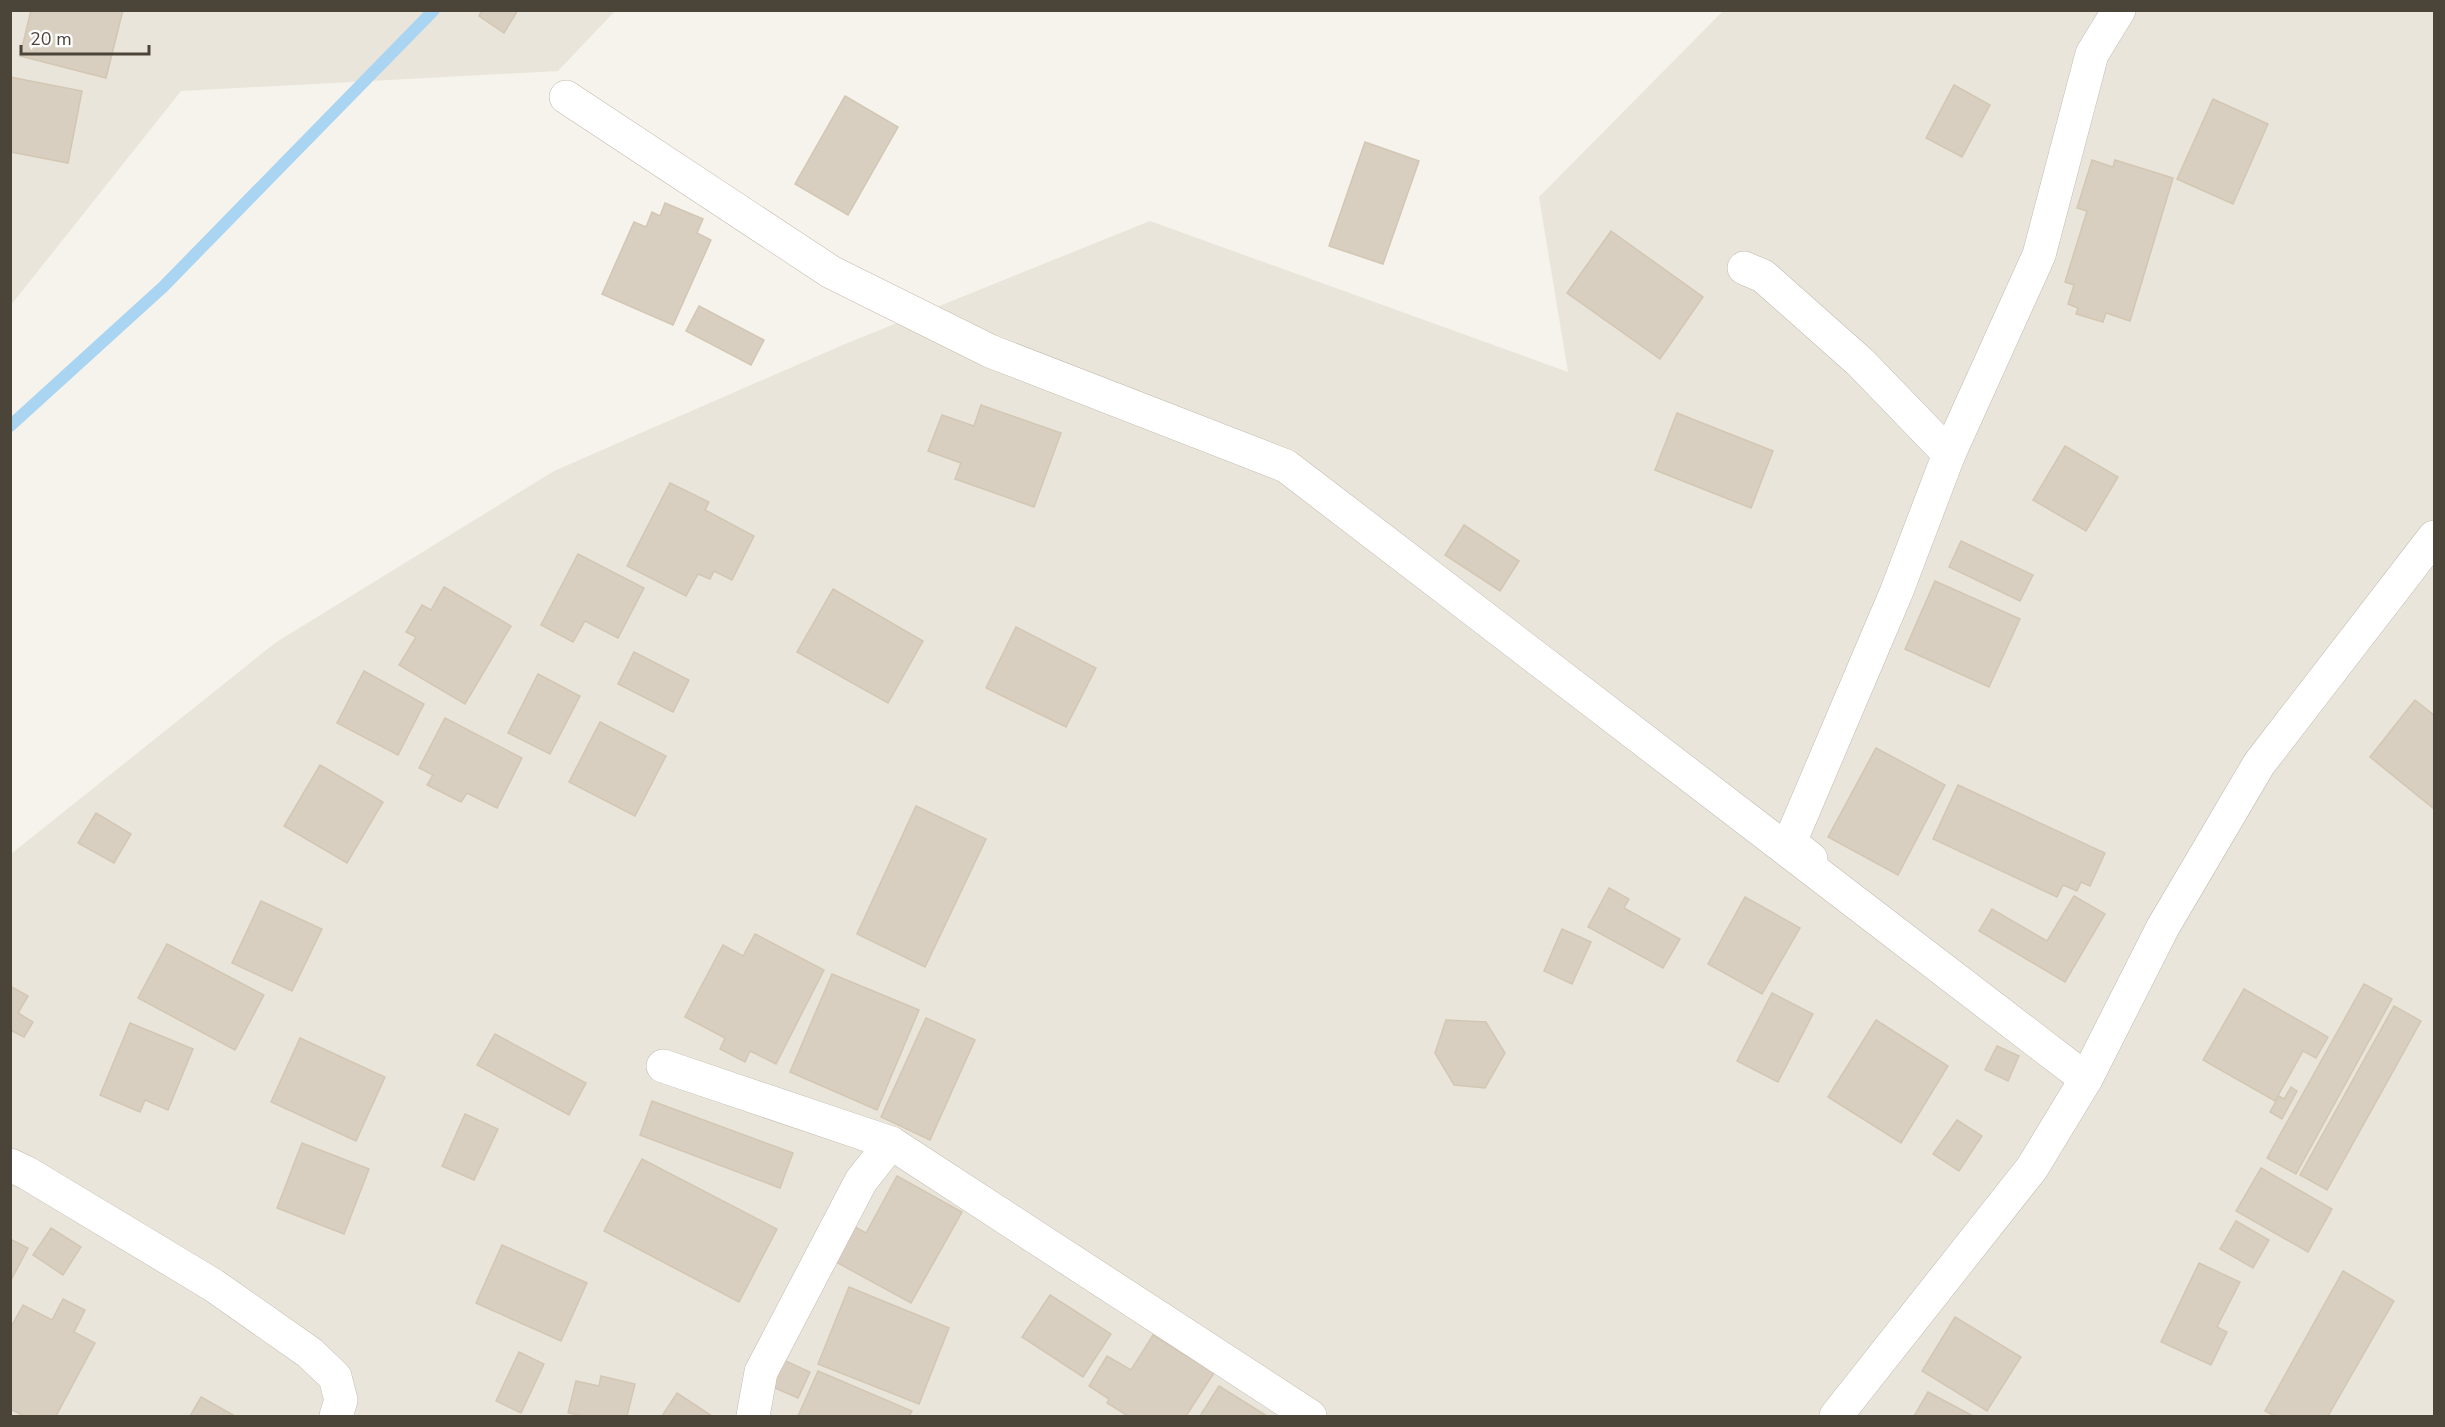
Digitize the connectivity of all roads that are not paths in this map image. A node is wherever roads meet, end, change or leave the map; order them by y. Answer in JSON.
{"nodes":[{"id":1,"x":2119,"y":10,"type":"edge"},
{"id":2,"x":566,"y":97,"type":"dead end"},
{"id":3,"x":1744,"y":268,"type":"dead end"},
{"id":4,"x":1948,"y":454,"type":"junction"},
{"id":5,"x":2434,"y":537,"type":"edge"},
{"id":6,"x":663,"y":1066,"type":"dead end"},
{"id":7,"x":2086,"y":1079,"type":"junction"},
{"id":8,"x":891,"y":1143,"type":"junction"},
{"id":9,"x":10,"y":1165,"type":"edge"},
{"id":10,"x":336,"y":1416,"type":"edge"},
{"id":11,"x":753,"y":1416,"type":"edge"},
{"id":12,"x":1310,"y":1416,"type":"edge"},
{"id":13,"x":1836,"y":1416,"type":"edge"}],
"edges":[{"from":1,"to":4,"type":"street"},
{"from":2,"to":7,"type":"street"},
{"from":3,"to":4,"type":"street"},
{"from":4,"to":7,"type":"street"},
{"from":5,"to":7,"type":"street"},
{"from":6,"to":8,"type":"street"},
{"from":7,"to":13,"type":"street"},
{"from":8,"to":11,"type":"street"},
{"from":8,"to":12,"type":"street"},
{"from":9,"to":10,"type":"street"}]}
